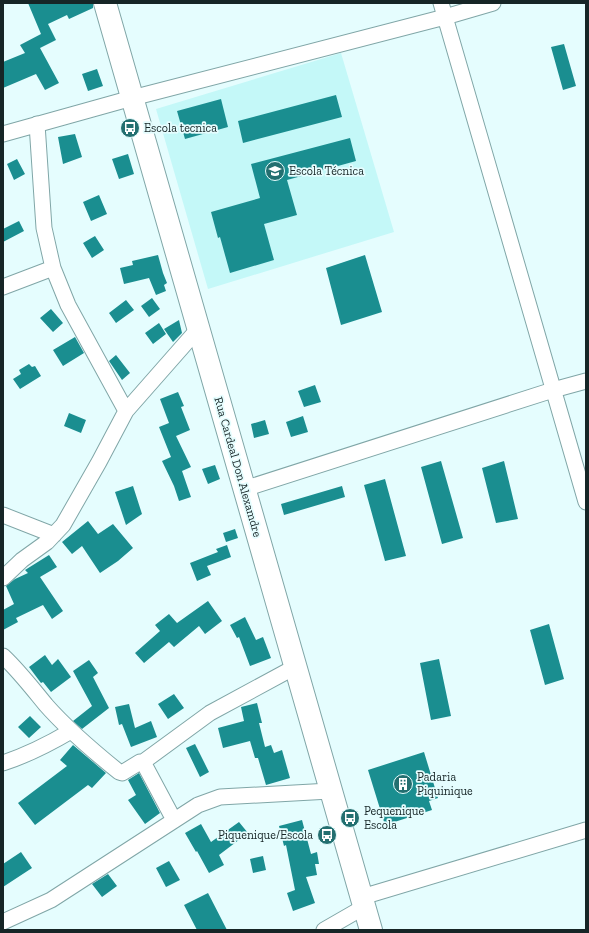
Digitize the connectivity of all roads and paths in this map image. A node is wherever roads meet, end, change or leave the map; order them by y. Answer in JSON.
{"nodes":[{"id":1,"x":106,"y":3,"type":"edge"},
{"id":2,"x":493,"y":3,"type":"edge"},
{"id":3,"x":443,"y":10,"type":"edge"},
{"id":4,"x":132,"y":98,"type":"junction"},
{"id":5,"x":37,"y":124,"type":"junction"},
{"id":6,"x":3,"y":134,"type":"edge"},
{"id":7,"x":53,"y":268,"type":"junction"},
{"id":8,"x":3,"y":287,"type":"edge"},
{"id":9,"x":199,"y":328,"type":"junction"},
{"id":10,"x":586,"y":381,"type":"edge"},
{"id":11,"x":553,"y":390,"type":"junction"},
{"id":12,"x":126,"y":411,"type":"junction"},
{"id":13,"x":244,"y":489,"type":"junction"},
{"id":14,"x":586,"y":502,"type":"edge"},
{"id":15,"x":3,"y":515,"type":"edge"},
{"id":16,"x":54,"y":535,"type":"junction"},
{"id":17,"x":3,"y":578,"type":"edge"},
{"id":18,"x":3,"y":656,"type":"edge"},
{"id":19,"x":295,"y":667,"type":"junction"},
{"id":20,"x":71,"y":731,"type":"junction"},
{"id":21,"x":143,"y":762,"type":"junction"},
{"id":22,"x":3,"y":763,"type":"edge"},
{"id":23,"x":330,"y":791,"type":"junction"},
{"id":24,"x":174,"y":820,"type":"junction"},
{"id":25,"x":586,"y":830,"type":"edge"},
{"id":26,"x":363,"y":902,"type":"junction"},
{"id":27,"x":3,"y":922,"type":"edge"},
{"id":28,"x":324,"y":930,"type":"edge"},
{"id":29,"x":371,"y":930,"type":"edge"}],
"edges":[{"from":1,"to":4,"type":"main road","name":"Rua Cardeal Don Alexamdre"},
{"from":2,"to":3,"type":"street"},
{"from":3,"to":4,"type":"street"},
{"from":3,"to":11,"type":"street"},
{"from":4,"to":5,"type":"street"},
{"from":4,"to":9,"type":"main road","name":"Rua Cardeal Don Alexamdre"},
{"from":5,"to":6,"type":"street"},
{"from":5,"to":7,"type":"street"},
{"from":7,"to":8,"type":"street"},
{"from":7,"to":12,"type":"street"},
{"from":9,"to":12,"type":"street"},
{"from":9,"to":13,"type":"main road","name":"Rua Cardeal Don Alexamdre"},
{"from":10,"to":11,"type":"street"},
{"from":11,"to":13,"type":"street"},
{"from":11,"to":14,"type":"street"},
{"from":12,"to":16,"type":"street"},
{"from":13,"to":19,"type":"main road","name":"Rua Cardeal Don Alexamdre"},
{"from":15,"to":16,"type":"street"},
{"from":16,"to":17,"type":"street"},
{"from":18,"to":20,"type":"street"},
{"from":19,"to":21,"type":"street"},
{"from":19,"to":23,"type":"main road","name":"Rua Cardeal Don Alexamdre"},
{"from":20,"to":21,"type":"street"},
{"from":20,"to":22,"type":"street"},
{"from":21,"to":24,"type":"street"},
{"from":23,"to":24,"type":"street"},
{"from":23,"to":26,"type":"main road","name":"Rua Cardeal Don Alexamdre"},
{"from":24,"to":27,"type":"street"},
{"from":25,"to":26,"type":"street"},
{"from":26,"to":28,"type":"street"},
{"from":26,"to":29,"type":"main road","name":"Rua Cardeal Don Alexamdre"}]}
